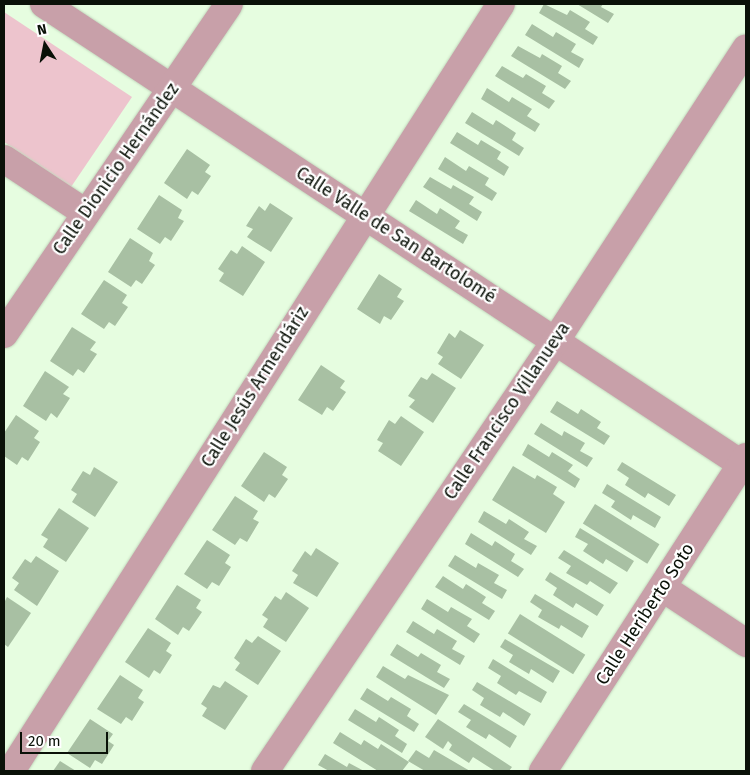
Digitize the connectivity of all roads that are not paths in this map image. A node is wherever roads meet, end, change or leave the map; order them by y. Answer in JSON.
{"nodes":[{"id":1,"x":44,"y":4,"type":"edge"},
{"id":2,"x":229,"y":4,"type":"edge"},
{"id":3,"x":502,"y":4,"type":"edge"},
{"id":4,"x":746,"y":48,"type":"edge"},
{"id":5,"x":172,"y":88,"type":"junction"},
{"id":6,"x":4,"y":159,"type":"edge"},
{"id":7,"x":86,"y":213,"type":"junction"},
{"id":8,"x":365,"y":214,"type":"junction"},
{"id":9,"x":4,"y":334,"type":"edge"},
{"id":10,"x":556,"y":340,"type":"junction"},
{"id":11,"x":745,"y":463,"type":"edge"},
{"id":12,"x":663,"y":588,"type":"junction"},
{"id":13,"x":746,"y":643,"type":"edge"},
{"id":14,"x":11,"y":771,"type":"edge"},
{"id":15,"x":265,"y":771,"type":"edge"},
{"id":16,"x":543,"y":771,"type":"edge"}],
"edges":[{"from":1,"to":5,"type":"street","name":"Calle Valle de San Bartolomé"},
{"from":2,"to":5,"type":"street","name":"Calle Dionicio Hernández"},
{"from":3,"to":8,"type":"street","name":"Calle Jesús Armendáriz"},
{"from":4,"to":10,"type":"street","name":"Calle Francisco Villanueva"},
{"from":5,"to":7,"type":"street","name":"Calle Dionicio Hernández"},
{"from":5,"to":8,"type":"street","name":"Calle Valle de San Bartolomé"},
{"from":6,"to":7,"type":"street"},
{"from":7,"to":9,"type":"street","name":"Calle Dionicio Hernández"},
{"from":8,"to":10,"type":"street","name":"Calle Valle de San Bartolomé"},
{"from":8,"to":14,"type":"street","name":"Calle Jesús Armendáriz"},
{"from":10,"to":11,"type":"street","name":"Calle Valle de San Bartolomé"},
{"from":10,"to":15,"type":"street","name":"Calle Francisco Villanueva"},
{"from":11,"to":12,"type":"street","name":"Calle Heriberto Soto"},
{"from":12,"to":13,"type":"street"},
{"from":12,"to":16,"type":"street","name":"Calle Heriberto Soto"}]}
